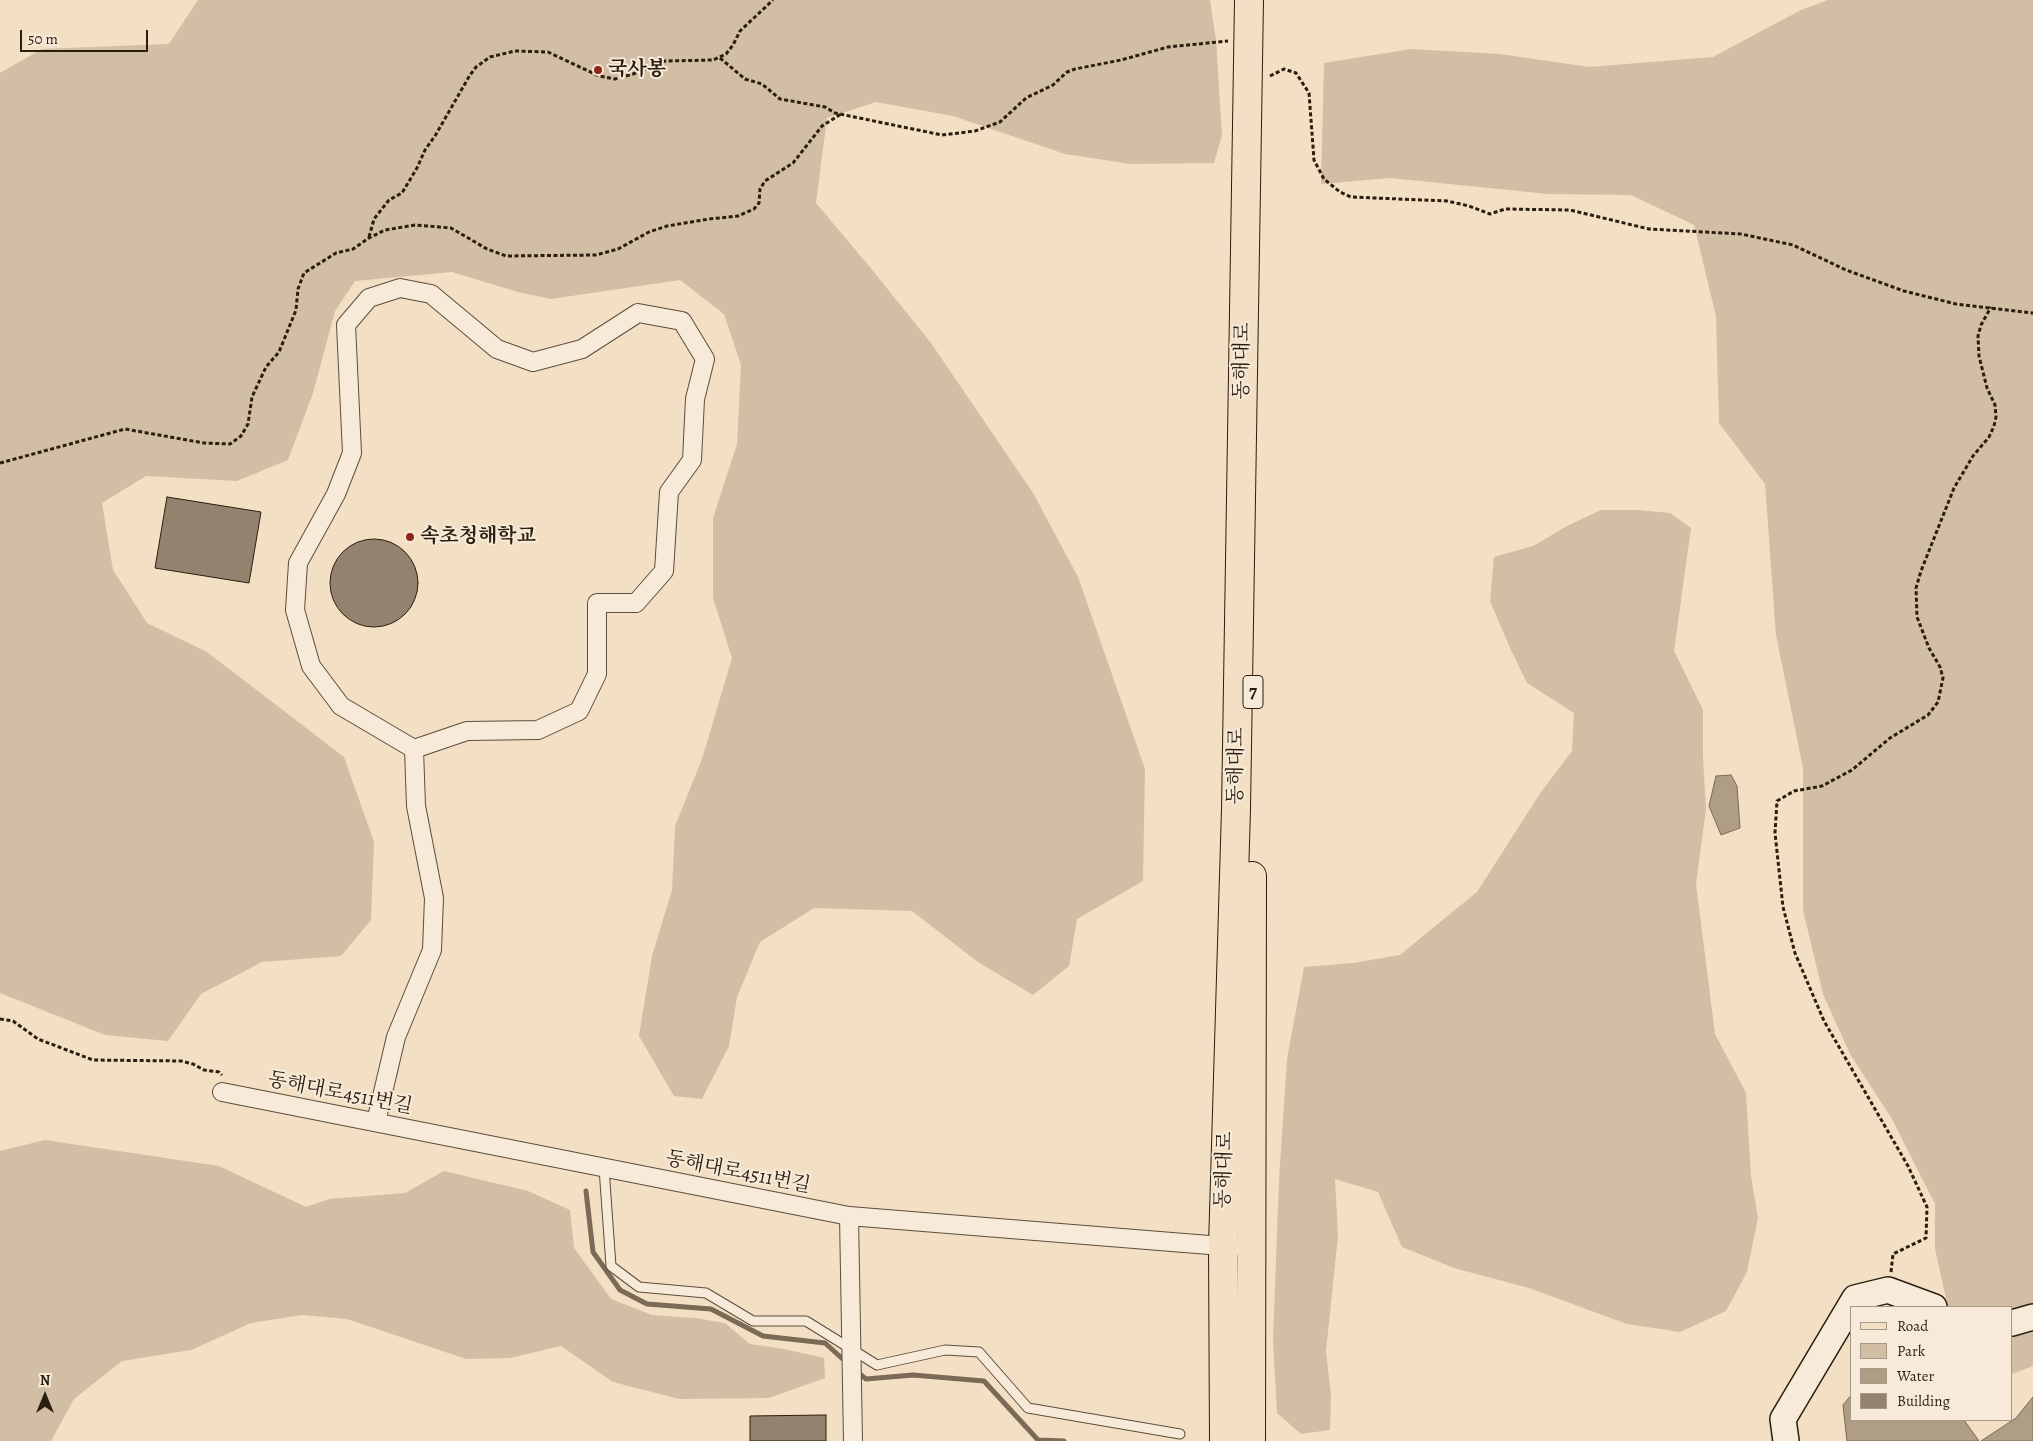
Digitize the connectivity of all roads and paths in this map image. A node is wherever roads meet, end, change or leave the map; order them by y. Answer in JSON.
{"nodes":[{"id":1,"x":773,"y":0,"type":"edge"},
{"id":2,"x":1249,"y":0,"type":"edge"},
{"id":3,"x":1261,"y":0,"type":"edge"},
{"id":4,"x":1248,"y":39,"type":"junction"},
{"id":5,"x":720,"y":58,"type":"junction"},
{"id":6,"x":1260,"y":80,"type":"junction"},
{"id":7,"x":841,"y":114,"type":"junction"},
{"id":8,"x":369,"y":238,"type":"junction"},
{"id":9,"x":1991,"y":307,"type":"junction"},
{"id":10,"x":2033,"y":313,"type":"edge"},
{"id":11,"x":0,"y":463,"type":"edge"},
{"id":12,"x":414,"y":749,"type":"junction"},
{"id":13,"x":0,"y":1019,"type":"edge"},
{"id":14,"x":222,"y":1092,"type":"dead end"},
{"id":15,"x":244,"y":1097,"type":"junction"},
{"id":16,"x":376,"y":1122,"type":"junction"},
{"id":17,"x":604,"y":1168,"type":"junction"},
{"id":18,"x":849,"y":1216,"type":"junction"},
{"id":19,"x":1223,"y":1246,"type":"junction"},
{"id":20,"x":1252,"y":1248,"type":"junction"},
{"id":21,"x":1888,"y":1290,"type":"junction"},
{"id":22,"x":1931,"y":1306,"type":"edge"},
{"id":23,"x":2033,"y":1317,"type":"edge"},
{"id":24,"x":2013,"y":1323,"type":"edge"},
{"id":25,"x":852,"y":1349,"type":"junction"},
{"id":26,"x":1180,"y":1434,"type":"dead end"},
{"id":27,"x":853,"y":1441,"type":"edge"},
{"id":28,"x":1224,"y":1441,"type":"edge"},
{"id":29,"x":1251,"y":1441,"type":"edge"},
{"id":30,"x":1786,"y":1441,"type":"edge"}],
"edges":[{"from":1,"to":5,"type":"path"},
{"from":2,"to":4,"type":"main road","name":"동해대로","number":"7"},
{"from":3,"to":6,"type":"main road","name":"동해대로","number":"7"},
{"from":4,"to":7,"type":"path"},
{"from":4,"to":19,"type":"main road","name":"동해대로","number":"7"},
{"from":5,"to":7,"type":"path"},
{"from":5,"to":8,"type":"path"},
{"from":6,"to":9,"type":"path"},
{"from":6,"to":20,"type":"main road","name":"동해대로","number":"7"},
{"from":7,"to":8,"type":"path"},
{"from":8,"to":11,"type":"path"},
{"from":9,"to":10,"type":"path"},
{"from":9,"to":21,"type":"path"},
{"from":12,"to":12,"type":"street"},
{"from":12,"to":16,"type":"street"},
{"from":13,"to":15,"type":"path"},
{"from":14,"to":15,"type":"street","name":"동해대로4511번길"},
{"from":15,"to":16,"type":"street","name":"동해대로4511번길"},
{"from":16,"to":17,"type":"street","name":"동해대로4511번길"},
{"from":17,"to":18,"type":"street","name":"동해대로4511번길"},
{"from":17,"to":25,"type":"lane"},
{"from":18,"to":19,"type":"street","name":"동해대로4511번길"},
{"from":18,"to":25,"type":"street"},
{"from":19,"to":20,"type":"street","name":"동해대로4511번길"},
{"from":19,"to":28,"type":"main road","name":"동해대로","number":"7"},
{"from":20,"to":29,"type":"main road","name":"동해대로","number":"7"},
{"from":21,"to":22,"type":"street"},
{"from":21,"to":30,"type":"street"},
{"from":23,"to":24,"type":"street"},
{"from":25,"to":26,"type":"lane"},
{"from":25,"to":27,"type":"street"}]}
